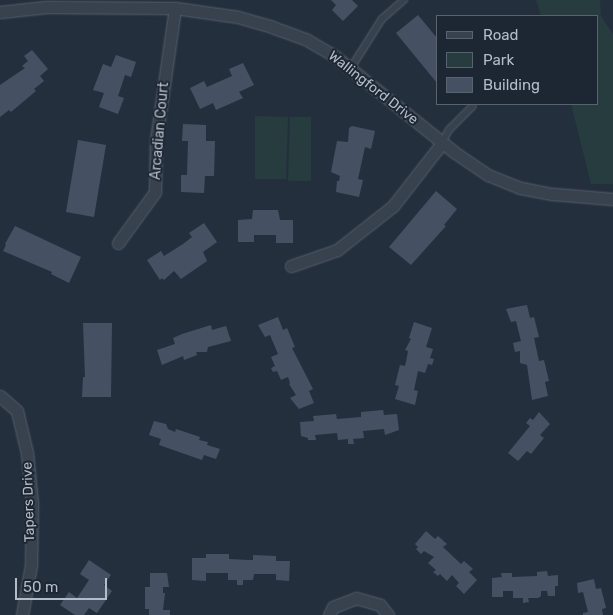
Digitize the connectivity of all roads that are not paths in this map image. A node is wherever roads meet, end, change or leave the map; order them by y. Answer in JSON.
{"nodes":[{"id":1,"x":404,"y":0,"type":"edge"},
{"id":2,"x":175,"y":8,"type":"junction"},
{"id":3,"x":0,"y":12,"type":"edge"},
{"id":4,"x":351,"y":68,"type":"junction"},
{"id":5,"x":472,"y":107,"type":"dead end"},
{"id":6,"x":442,"y":142,"type":"junction"},
{"id":7,"x":613,"y":198,"type":"edge"},
{"id":8,"x":118,"y":243,"type":"dead end"},
{"id":9,"x":291,"y":266,"type":"dead end"},
{"id":10,"x":0,"y":396,"type":"edge"},
{"id":11,"x":22,"y":615,"type":"edge"},
{"id":12,"x":329,"y":615,"type":"edge"},
{"id":13,"x":388,"y":615,"type":"edge"}],
"edges":[{"from":1,"to":4,"type":"lane"},
{"from":2,"to":3,"type":"street","name":"Wallingford Drive"},
{"from":2,"to":4,"type":"street","name":"Wallingford Drive"},
{"from":2,"to":8,"type":"street","name":"Arcadian Court"},
{"from":4,"to":6,"type":"street","name":"Wallingford Drive"},
{"from":5,"to":6,"type":"lane"},
{"from":6,"to":7,"type":"street","name":"Wallingford Drive"},
{"from":6,"to":9,"type":"street"},
{"from":10,"to":11,"type":"street","name":"Tapers Drive"},
{"from":12,"to":13,"type":"street"}]}
